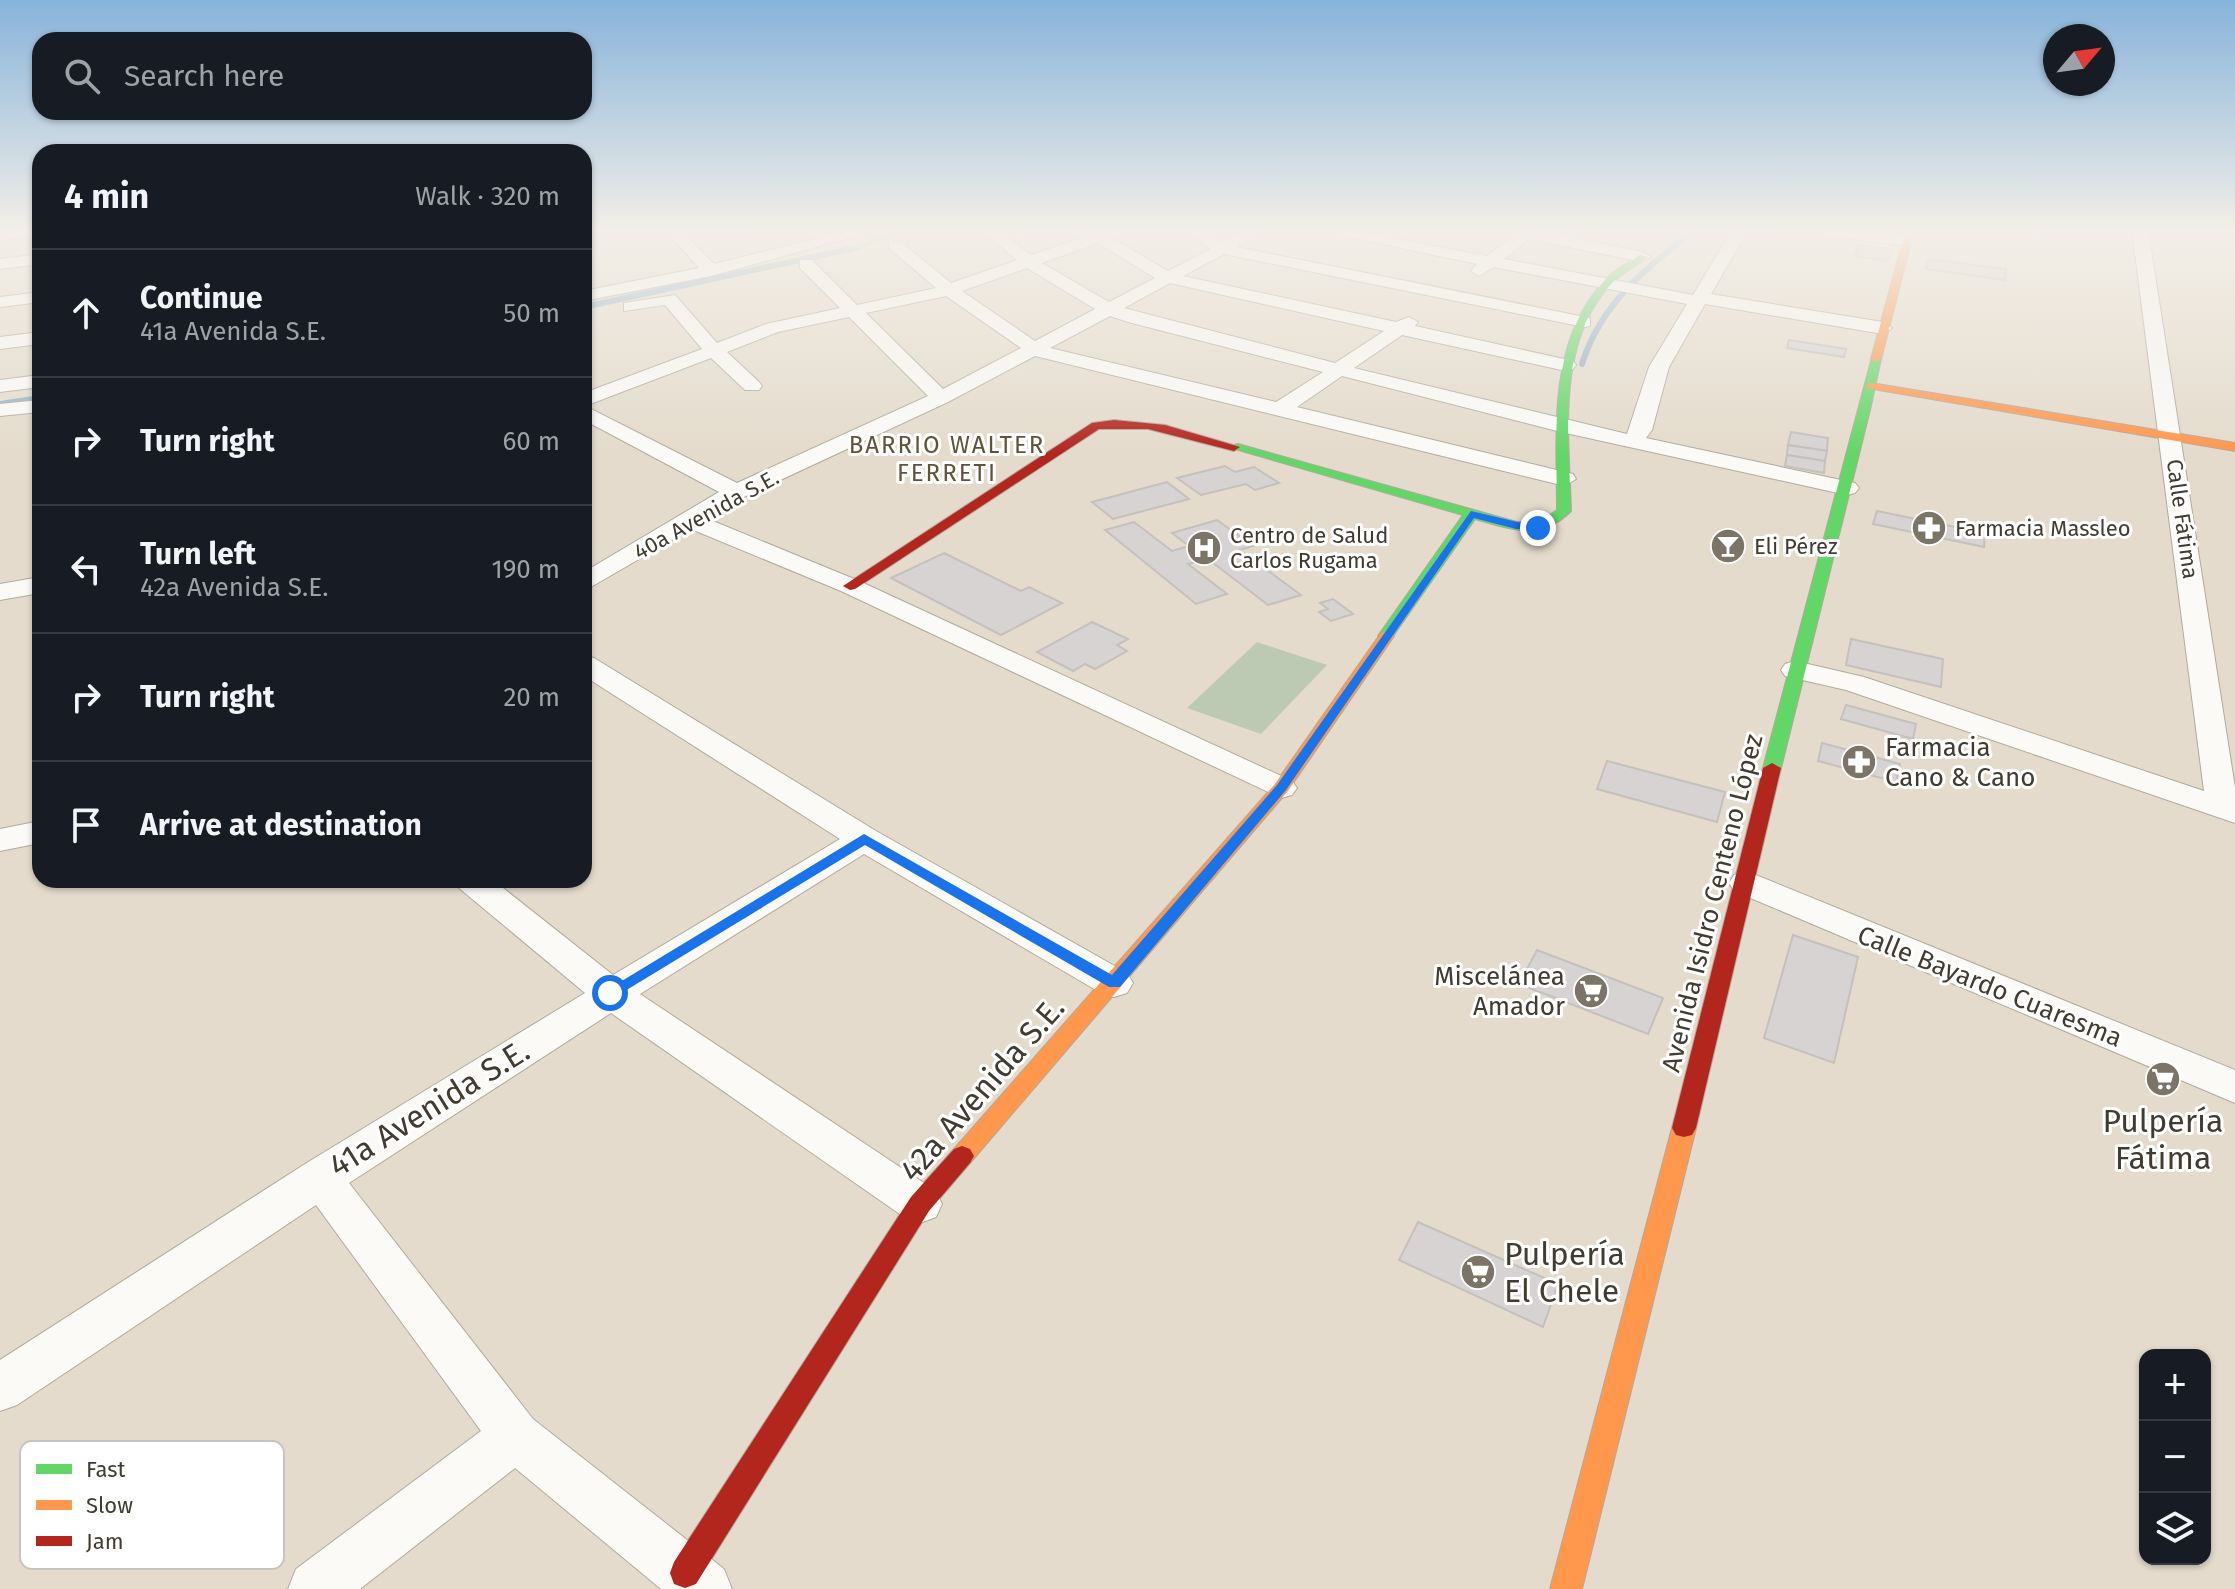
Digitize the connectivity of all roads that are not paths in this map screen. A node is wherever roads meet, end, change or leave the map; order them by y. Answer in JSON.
{"nodes":[{"id":1,"x":642,"y":304,"type":"edge"},
{"id":2,"x":673,"y":304,"type":"edge"},
{"id":3,"x":849,"y":304,"type":"edge"},
{"id":4,"x":886,"y":304,"type":"edge"},
{"id":5,"x":970,"y":304,"type":"edge"},
{"id":6,"x":1098,"y":304,"type":"edge"},
{"id":7,"x":1119,"y":304,"type":"edge"},
{"id":8,"x":1286,"y":304,"type":"edge"},
{"id":9,"x":1434,"y":304,"type":"edge"},
{"id":10,"x":1501,"y":304,"type":"edge"},
{"id":11,"x":1594,"y":304,"type":"edge"},
{"id":12,"x":1697,"y":304,"type":"edge"},
{"id":13,"x":1726,"y":304,"type":"edge"},
{"id":14,"x":1890,"y":304,"type":"edge"},
{"id":15,"x":2151,"y":304,"type":"edge"},
{"id":16,"x":612,"y":310,"type":"dead end"},
{"id":17,"x":1108,"y":310,"type":"junction"},
{"id":18,"x":856,"y":311,"type":"junction"},
{"id":19,"x":1584,"y":322,"type":"junction"},
{"id":20,"x":1883,"y":328,"type":"junction"},
{"id":21,"x":1399,"y":329,"type":"junction"},
{"id":22,"x":32,"y":339,"type":"edge"},
{"id":23,"x":0,"y":343,"type":"edge"},
{"id":24,"x":712,"y":349,"type":"junction"},
{"id":25,"x":1036,"y":350,"type":"junction"},
{"id":26,"x":1566,"y":365,"type":"junction"},
{"id":27,"x":1339,"y":370,"type":"junction"},
{"id":28,"x":592,"y":378,"type":"edge"},
{"id":29,"x":32,"y":382,"type":"edge"},
{"id":30,"x":0,"y":386,"type":"edge"},
{"id":31,"x":752,"y":386,"type":"dead end"},
{"id":32,"x":1871,"y":386,"type":"junction"},
{"id":33,"x":610,"y":390,"type":"junction"},
{"id":34,"x":592,"y":397,"type":"edge"},
{"id":35,"x":941,"y":398,"type":"junction"},
{"id":36,"x":32,"y":407,"type":"edge"},
{"id":37,"x":0,"y":410,"type":"edge"},
{"id":38,"x":1279,"y":410,"type":"junction"},
{"id":39,"x":592,"y":416,"type":"edge"},
{"id":40,"x":1561,"y":426,"type":"junction"},
{"id":41,"x":2171,"y":436,"type":"junction"},
{"id":42,"x":1632,"y":441,"type":"junction"},
{"id":43,"x":2235,"y":447,"type":"edge"},
{"id":44,"x":1565,"y":479,"type":"junction"},
{"id":45,"x":1847,"y":488,"type":"junction"},
{"id":46,"x":736,"y":492,"type":"junction"},
{"id":47,"x":1471,"y":514,"type":"junction"},
{"id":48,"x":690,"y":520,"type":"junction"},
{"id":49,"x":592,"y":578,"type":"edge"},
{"id":50,"x":32,"y":586,"type":"edge"},
{"id":51,"x":850,"y":586,"type":"junction"},
{"id":52,"x":0,"y":592,"type":"edge"},
{"id":53,"x":592,"y":669,"type":"edge"},
{"id":54,"x":1795,"y":670,"type":"junction"},
{"id":55,"x":1281,"y":788,"type":"junction"},
{"id":56,"x":2229,"y":810,"type":"edge"},
{"id":57,"x":32,"y":834,"type":"edge"},
{"id":58,"x":864,"y":839,"type":"junction"},
{"id":59,"x":0,"y":840,"type":"edge"},
{"id":60,"x":1746,"y":883,"type":"junction"},
{"id":61,"x":481,"y":888,"type":"edge"},
{"id":62,"x":1114,"y":983,"type":"junction"},
{"id":63,"x":610,"y":993,"type":"junction"},
{"id":64,"x":2235,"y":1087,"type":"edge"},
{"id":65,"x":320,"y":1177,"type":"junction"},
{"id":66,"x":920,"y":1204,"type":"junction"},
{"id":67,"x":0,"y":1388,"type":"edge"},
{"id":68,"x":515,"y":1436,"type":"junction"},
{"id":69,"x":695,"y":1581,"type":"edge"},
{"id":70,"x":316,"y":1589,"type":"edge"},
{"id":71,"x":1566,"y":1589,"type":"edge"}],
"edges":[{"from":1,"to":16,"type":"street"},
{"from":2,"to":24,"type":"street"},
{"from":3,"to":18,"type":"street"},
{"from":4,"to":18,"type":"street"},
{"from":5,"to":25,"type":"street"},
{"from":6,"to":17,"type":"street"},
{"from":7,"to":17,"type":"street","name":"40a Avenida S.E."},
{"from":8,"to":21,"type":"street"},
{"from":9,"to":21,"type":"street"},
{"from":10,"to":19,"type":"street"},
{"from":11,"to":19,"type":"street"},
{"from":12,"to":42,"type":"street"},
{"from":13,"to":20,"type":"street"},
{"from":14,"to":20,"type":"street","name":"Avenida Isidro Centeno López"},
{"from":15,"to":41,"type":"street","name":"Calle Fátima"},
{"from":17,"to":25,"type":"street","name":"40a Avenida S.E."},
{"from":17,"to":27,"type":"street"},
{"from":18,"to":24,"type":"street"},
{"from":18,"to":35,"type":"street"},
{"from":19,"to":26,"type":"street"},
{"from":20,"to":32,"type":"street","name":"Avenida Isidro Centeno López"},
{"from":21,"to":26,"type":"street"},
{"from":21,"to":27,"type":"street"},
{"from":22,"to":23,"type":"street"},
{"from":24,"to":31,"type":"street"},
{"from":24,"to":33,"type":"street"},
{"from":25,"to":35,"type":"street","name":"40a Avenida S.E."},
{"from":25,"to":38,"type":"street"},
{"from":26,"to":40,"type":"street"},
{"from":27,"to":38,"type":"street"},
{"from":27,"to":40,"type":"street"},
{"from":28,"to":33,"type":"street"},
{"from":29,"to":30,"type":"street"},
{"from":32,"to":41,"type":"street"},
{"from":32,"to":45,"type":"street","name":"Avenida Isidro Centeno López"},
{"from":33,"to":34,"type":"street"},
{"from":35,"to":46,"type":"street","name":"40a Avenida S.E."},
{"from":36,"to":37,"type":"street"},
{"from":38,"to":44,"type":"street"},
{"from":39,"to":46,"type":"street"},
{"from":40,"to":42,"type":"street"},
{"from":40,"to":44,"type":"street"},
{"from":41,"to":43,"type":"street"},
{"from":41,"to":56,"type":"street","name":"Calle Fátima"},
{"from":42,"to":45,"type":"street"},
{"from":44,"to":47,"type":"street"},
{"from":45,"to":54,"type":"street","name":"Avenida Isidro Centeno López"},
{"from":46,"to":48,"type":"street","name":"40a Avenida S.E."},
{"from":47,"to":51,"type":"street"},
{"from":47,"to":55,"type":"street","name":"42a Avenida S.E."},
{"from":48,"to":49,"type":"street","name":"40a Avenida S.E."},
{"from":48,"to":51,"type":"street"},
{"from":50,"to":52,"type":"street"},
{"from":51,"to":55,"type":"street"},
{"from":53,"to":58,"type":"street"},
{"from":54,"to":56,"type":"street"},
{"from":54,"to":60,"type":"street","name":"Avenida Isidro Centeno López"},
{"from":55,"to":62,"type":"street","name":"42a Avenida S.E."},
{"from":57,"to":59,"type":"street"},
{"from":58,"to":62,"type":"street"},
{"from":58,"to":63,"type":"street","name":"41a Avenida S.E."},
{"from":60,"to":64,"type":"street","name":"Calle Bayardo Cuaresma"},
{"from":60,"to":71,"type":"street","name":"Avenida Isidro Centeno López"},
{"from":61,"to":63,"type":"street"},
{"from":62,"to":66,"type":"street","name":"42a Avenida S.E."},
{"from":63,"to":65,"type":"street","name":"41a Avenida S.E."},
{"from":63,"to":66,"type":"street"},
{"from":65,"to":67,"type":"street","name":"41a Avenida S.E."},
{"from":65,"to":68,"type":"street"},
{"from":66,"to":69,"type":"street","name":"42a Avenida S.E."},
{"from":68,"to":69,"type":"street"},
{"from":68,"to":70,"type":"street"}]}
